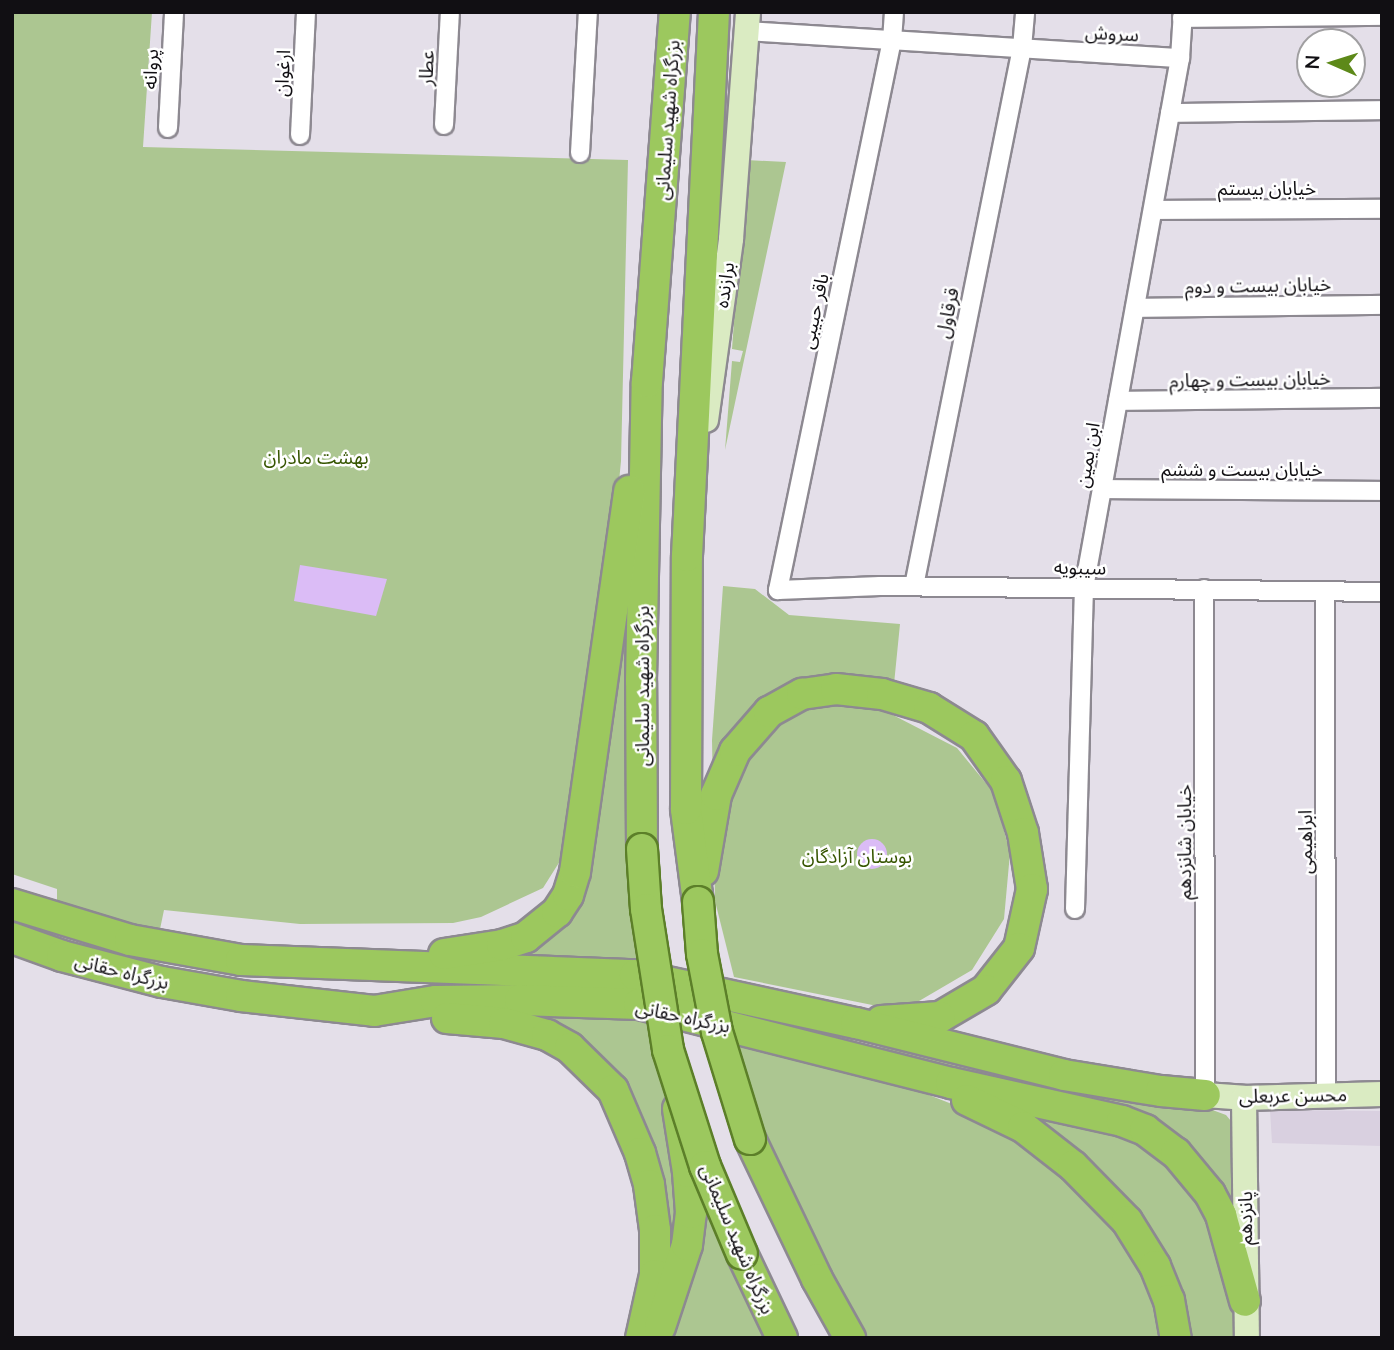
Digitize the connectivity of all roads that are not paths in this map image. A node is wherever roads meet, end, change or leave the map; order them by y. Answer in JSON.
{"nodes":[{"id":1,"x":174,"y":12,"type":"edge"},
{"id":2,"x":306,"y":12,"type":"edge"},
{"id":3,"x":450,"y":12,"type":"edge"},
{"id":4,"x":588,"y":12,"type":"edge"},
{"id":5,"x":675,"y":12,"type":"edge"},
{"id":6,"x":715,"y":12,"type":"edge"},
{"id":7,"x":894,"y":12,"type":"edge"},
{"id":8,"x":1025,"y":12,"type":"edge"},
{"id":9,"x":1182,"y":15,"type":"edge"},
{"id":10,"x":1382,"y":16,"type":"edge"},
{"id":11,"x":748,"y":22,"type":"edge"},
{"id":12,"x":892,"y":40,"type":"junction"},
{"id":13,"x":1022,"y":48,"type":"junction"},
{"id":14,"x":1180,"y":58,"type":"junction"},
{"id":15,"x":1382,"y":110,"type":"edge"},
{"id":16,"x":1170,"y":113,"type":"junction"},
{"id":17,"x":444,"y":125,"type":"dead end"},
{"id":18,"x":168,"y":128,"type":"dead end"},
{"id":19,"x":300,"y":135,"type":"dead end"},
{"id":20,"x":580,"y":153,"type":"dead end"},
{"id":21,"x":1382,"y":209,"type":"edge"},
{"id":22,"x":1153,"y":210,"type":"junction"},
{"id":23,"x":1382,"y":305,"type":"edge"},
{"id":24,"x":1135,"y":308,"type":"junction"},
{"id":25,"x":647,"y":382,"type":"junction"},
{"id":26,"x":1382,"y":398,"type":"edge"},
{"id":27,"x":1118,"y":401,"type":"junction"},
{"id":28,"x":1102,"y":489,"type":"junction"},
{"id":29,"x":1382,"y":491,"type":"edge"},
{"id":30,"x":687,"y":556,"type":"junction"},
{"id":31,"x":914,"y":586,"type":"junction"},
{"id":32,"x":1084,"y":588,"type":"junction"},
{"id":33,"x":778,"y":590,"type":"joint"},
{"id":34,"x":1204,"y":590,"type":"junction"},
{"id":35,"x":1325,"y":591,"type":"junction"},
{"id":36,"x":1382,"y":592,"type":"edge"},
{"id":37,"x":698,"y":902,"type":"junction"},
{"id":38,"x":12,"y":904,"type":"edge"},
{"id":39,"x":1075,"y":909,"type":"dead end"},
{"id":40,"x":12,"y":938,"type":"edge"},
{"id":41,"x":350,"y":964,"type":"junction"},
{"id":42,"x":374,"y":1011,"type":"junction"},
{"id":43,"x":856,"y":1023,"type":"junction"},
{"id":44,"x":668,"y":1050,"type":"junction"},
{"id":45,"x":892,"y":1069,"type":"junction"},
{"id":46,"x":1326,"y":1094,"type":"junction"},
{"id":47,"x":1382,"y":1094,"type":"edge"},
{"id":48,"x":1205,"y":1095,"type":"junction"},
{"id":49,"x":1244,"y":1098,"type":"junction"},
{"id":50,"x":750,"y":1139,"type":"junction"},
{"id":51,"x":1245,"y":1301,"type":"junction"},
{"id":52,"x":641,"y":1338,"type":"edge"},
{"id":53,"x":656,"y":1338,"type":"edge"},
{"id":54,"x":782,"y":1338,"type":"edge"},
{"id":55,"x":826,"y":1338,"type":"edge"},
{"id":56,"x":850,"y":1338,"type":"edge"},
{"id":57,"x":1176,"y":1338,"type":"edge"},
{"id":58,"x":1247,"y":1338,"type":"edge"}],
"edges":[{"from":1,"to":18,"type":"street","name":"پروانه"},
{"from":2,"to":19,"type":"street","name":"ارغوان"},
{"from":3,"to":17,"type":"street","name":"عطار"},
{"from":4,"to":20,"type":"street"},
{"from":5,"to":25,"type":"highway","name":"بزرگراه شهید سلیمانی"},
{"from":6,"to":30,"type":"highway","name":"بزرگراه شهید سلیمانی"},
{"from":7,"to":12,"type":"street","name":"باقر حبیبی"},
{"from":8,"to":13,"type":"street","name":"قرقاول"},
{"from":9,"to":10,"type":"street"},
{"from":9,"to":14,"type":"street","name":"ابن یمین"},
{"from":11,"to":12,"type":"street","name":"سروش"},
{"from":11,"to":30,"type":"main road","name":"برازنده"},
{"from":12,"to":13,"type":"street","name":"سروش"},
{"from":12,"to":33,"type":"street","name":"باقر حبیبی"},
{"from":13,"to":14,"type":"street","name":"سروش"},
{"from":13,"to":31,"type":"street","name":"قرقاول"},
{"from":14,"to":16,"type":"street","name":"ابن یمین"},
{"from":15,"to":16,"type":"street"},
{"from":16,"to":22,"type":"street","name":"ابن یمین"},
{"from":21,"to":22,"type":"street","name":"خیابان بیستم"},
{"from":22,"to":24,"type":"street","name":"ابن یمین"},
{"from":23,"to":24,"type":"street","name":"خیابان بیست و دوم"},
{"from":24,"to":27,"type":"street","name":"ابن یمین"},
{"from":25,"to":41,"type":"highway"},
{"from":25,"to":44,"type":"highway","name":"بزرگراه شهید سلیمانی","bridge":true},
{"from":26,"to":27,"type":"street","name":"خیابان بیست و چهارم"},
{"from":27,"to":28,"type":"street","name":"ابن یمین"},
{"from":28,"to":29,"type":"street","name":"خیابان بیست و ششم"},
{"from":28,"to":32,"type":"street","name":"ابن یمین"},
{"from":30,"to":37,"type":"highway","name":"بزرگراه شهید سلیمانی"},
{"from":31,"to":32,"type":"street","name":"سیبویه"},
{"from":31,"to":33,"type":"street","name":"سیبویه"},
{"from":32,"to":34,"type":"street","name":"سیبویه"},
{"from":32,"to":39,"type":"street","name":"ابن یمین"},
{"from":34,"to":35,"type":"street","name":"سیبویه"},
{"from":34,"to":48,"type":"street","name":"خیابان شانزدهم"},
{"from":35,"to":36,"type":"street","name":"سیبویه"},
{"from":35,"to":46,"type":"street","name":"ابراهیمی"},
{"from":37,"to":43,"type":"highway"},
{"from":37,"to":50,"type":"highway","name":"بزرگراه شهید سلیمانی","bridge":true},
{"from":38,"to":41,"type":"highway","name":"بزرگراه حقانی"},
{"from":40,"to":42,"type":"highway","name":"بزرگراه حقانی"},
{"from":41,"to":43,"type":"highway","name":"بزرگراه حقانی"},
{"from":42,"to":45,"type":"highway","name":"بزرگراه حقانی"},
{"from":42,"to":52,"type":"highway"},
{"from":43,"to":48,"type":"highway","name":"بزرگراه حقانی"},
{"from":44,"to":53,"type":"highway"},
{"from":44,"to":54,"type":"highway","name":"بزرگراه شهید سلیمانی","bridge":true},
{"from":45,"to":51,"type":"highway","name":"بزرگراه حقانی"},
{"from":45,"to":57,"type":"highway"},
{"from":46,"to":47,"type":"main road","name":"محسن عربعلی"},
{"from":46,"to":49,"type":"main road","name":"محسن عربعلی"},
{"from":48,"to":49,"type":"main road","name":"محسن عربعلی"},
{"from":49,"to":51,"type":"main road","name":"پانزدهم"},
{"from":50,"to":55,"type":"highway","name":"بزرگراه شهید سلیمانی"},
{"from":50,"to":56,"type":"highway"},
{"from":51,"to":58,"type":"main road","name":"پانزدهم"}]}
